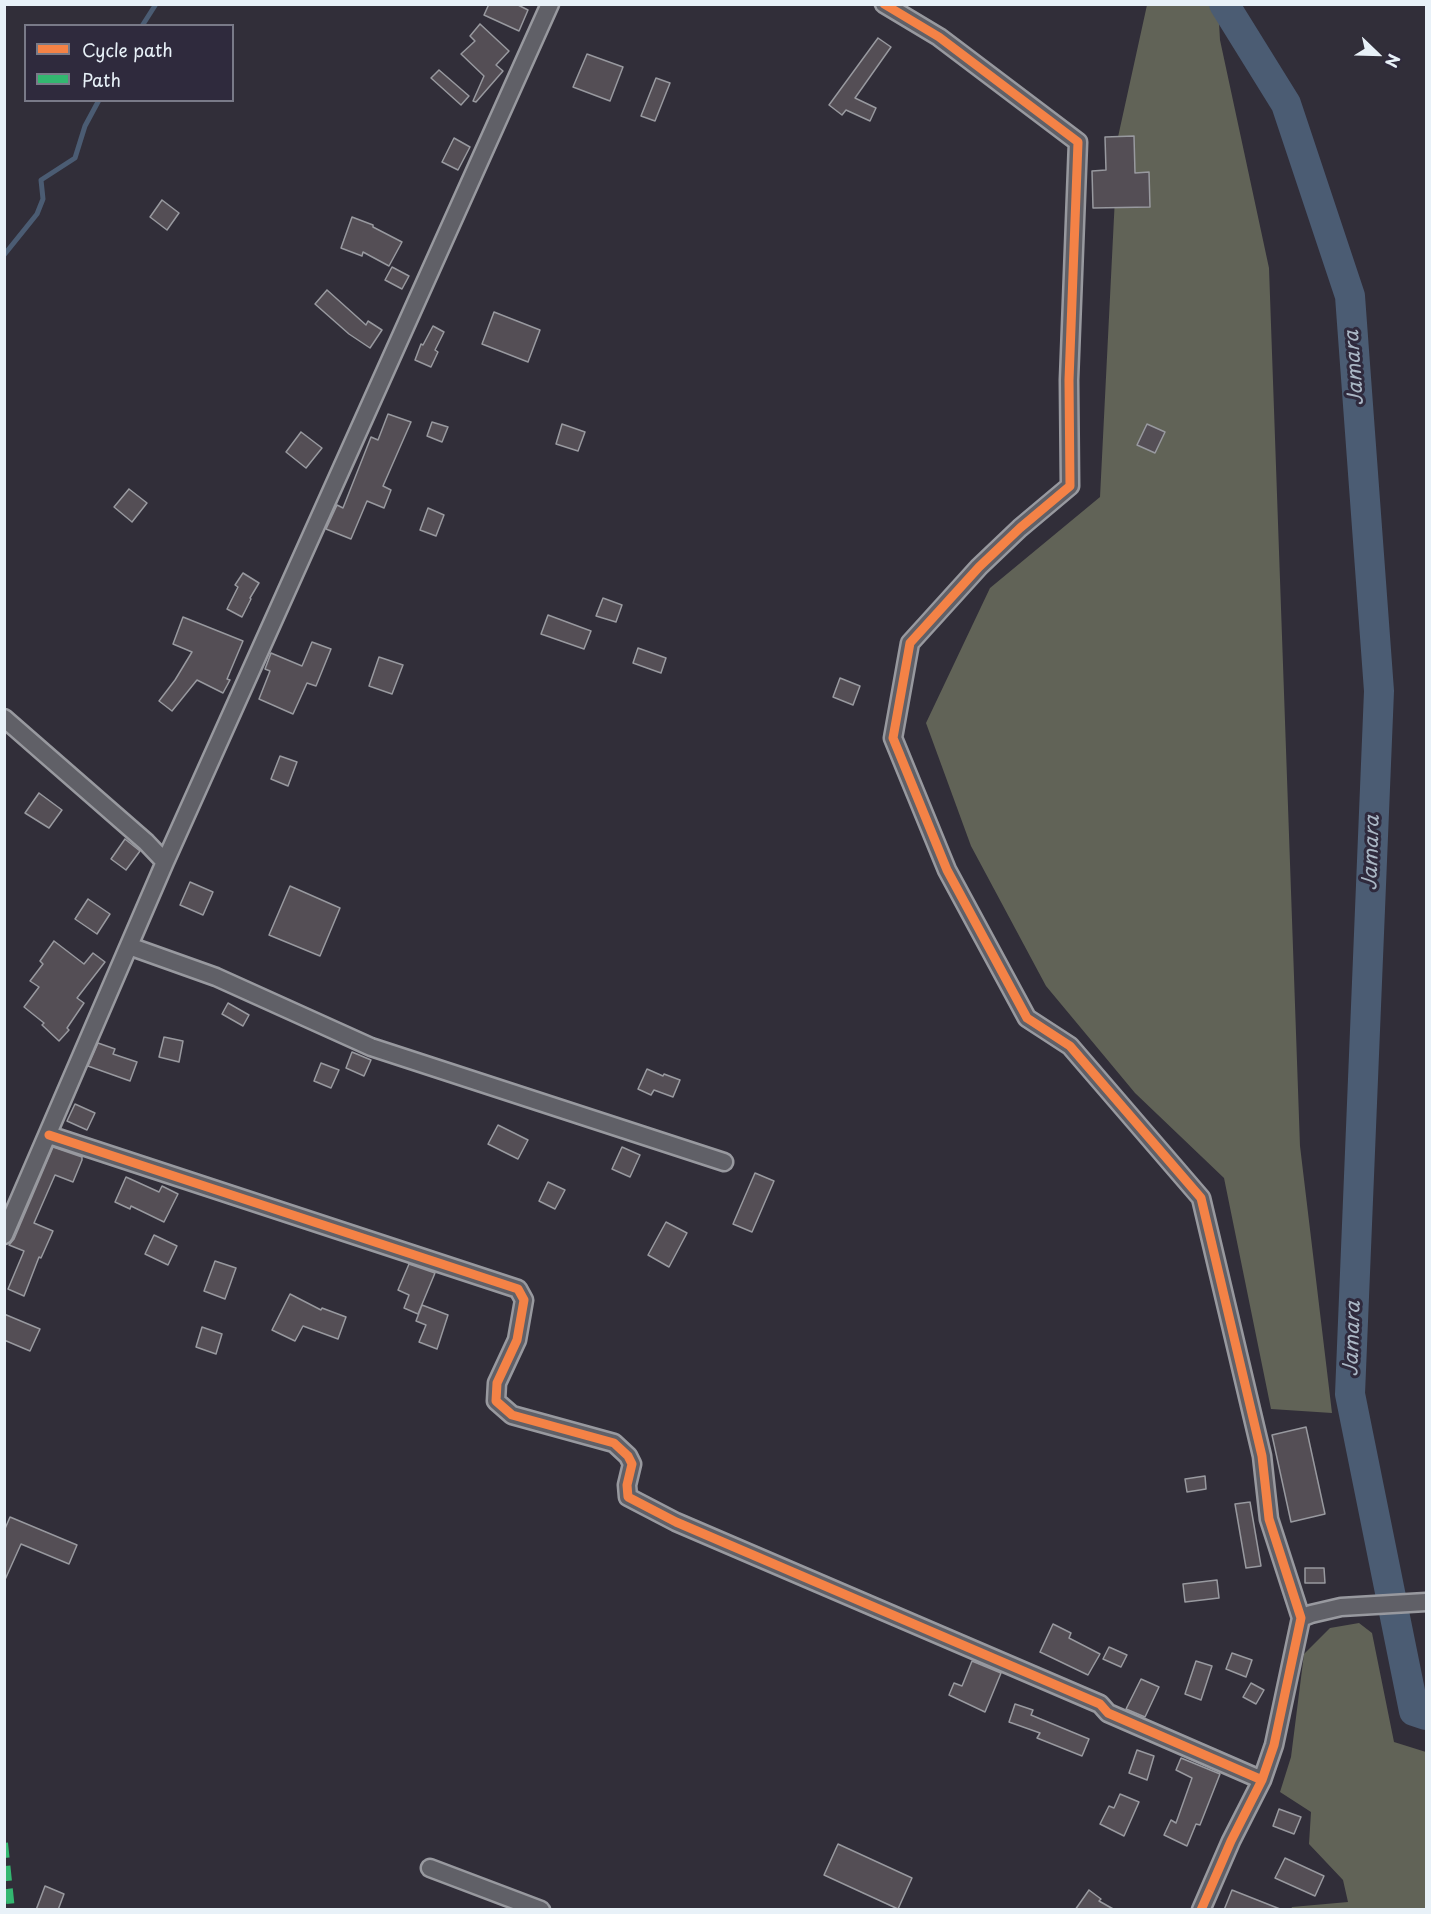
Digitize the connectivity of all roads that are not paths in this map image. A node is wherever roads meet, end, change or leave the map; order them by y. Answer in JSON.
{"nodes":[{"id":1,"x":550,"y":4,"type":"edge"},
{"id":2,"x":884,"y":4,"type":"edge"},
{"id":3,"x":4,"y":718,"type":"edge"},
{"id":4,"x":165,"y":862,"type":"junction"},
{"id":5,"x":129,"y":946,"type":"junction"},
{"id":6,"x":49,"y":1135,"type":"junction"},
{"id":7,"x":724,"y":1162,"type":"dead end"},
{"id":8,"x":4,"y":1235,"type":"edge"},
{"id":9,"x":1426,"y":1602,"type":"edge"},
{"id":10,"x":1301,"y":1618,"type":"junction"},
{"id":11,"x":1262,"y":1780,"type":"junction"},
{"id":12,"x":430,"y":1868,"type":"dead end"},
{"id":13,"x":1207,"y":1908,"type":"edge"},
{"id":14,"x":541,"y":1910,"type":"edge"}],
"edges":[{"from":1,"to":4,"type":"street"},
{"from":2,"to":10,"type":"street"},
{"from":3,"to":4,"type":"street"},
{"from":4,"to":5,"type":"street"},
{"from":5,"to":6,"type":"street"},
{"from":5,"to":7,"type":"street"},
{"from":6,"to":8,"type":"street"},
{"from":6,"to":11,"type":"street"},
{"from":9,"to":10,"type":"street"},
{"from":10,"to":11,"type":"street"},
{"from":11,"to":13,"type":"street"},
{"from":12,"to":14,"type":"street"}]}
